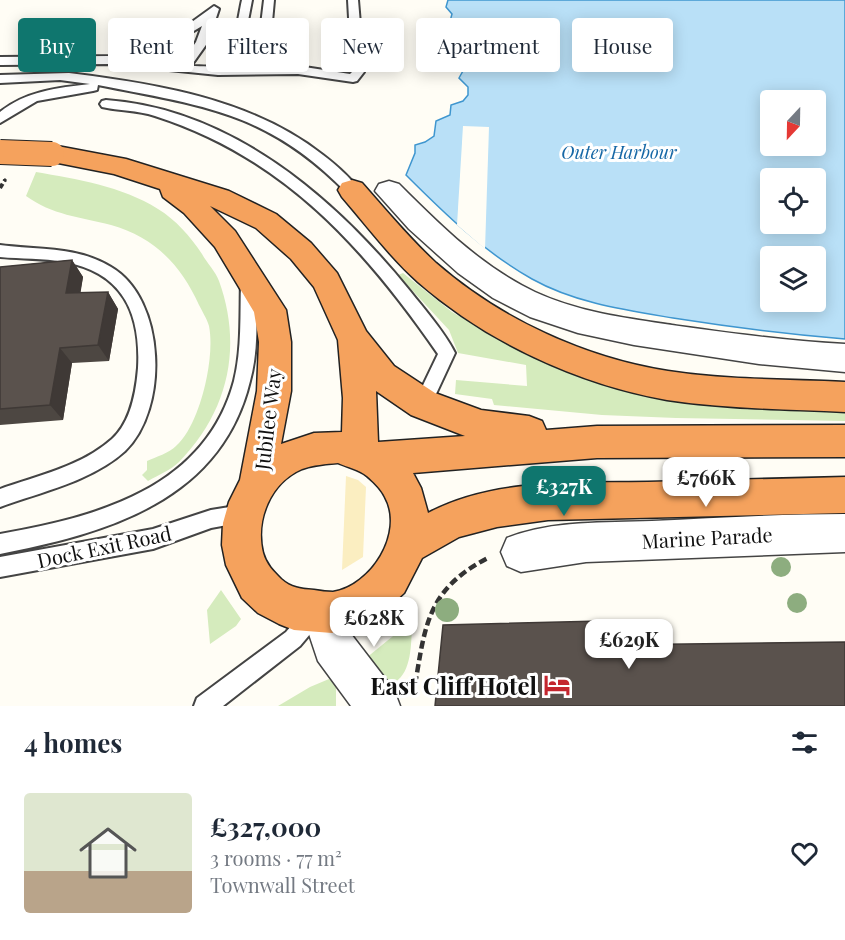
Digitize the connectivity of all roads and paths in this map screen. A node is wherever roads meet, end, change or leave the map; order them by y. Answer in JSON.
{"nodes":[{"id":1,"x":247,"y":0,"type":"edge"},
{"id":2,"x":269,"y":0,"type":"edge"},
{"id":3,"x":354,"y":0,"type":"edge"},
{"id":4,"x":216,"y":5,"type":"edge"},
{"id":5,"x":243,"y":18,"type":"edge"},
{"id":6,"x":267,"y":18,"type":"edge"},
{"id":7,"x":194,"y":28,"type":"edge"},
{"id":8,"x":194,"y":53,"type":"edge"},
{"id":9,"x":108,"y":60,"type":"edge"},
{"id":10,"x":0,"y":61,"type":"edge"},
{"id":11,"x":309,"y":72,"type":"edge"},
{"id":12,"x":0,"y":79,"type":"edge"},
{"id":13,"x":115,"y":85,"type":"junction"},
{"id":14,"x":106,"y":104,"type":"dead end"},
{"id":15,"x":0,"y":119,"type":"edge"},
{"id":16,"x":0,"y":152,"type":"edge"},
{"id":17,"x":162,"y":181,"type":"junction"},
{"id":18,"x":352,"y":190,"type":"joint"},
{"id":19,"x":389,"y":191,"type":"dead end"},
{"id":20,"x":0,"y":251,"type":"edge"},
{"id":21,"x":249,"y":277,"type":"junction"},
{"id":22,"x":354,"y":340,"type":"junction"},
{"id":23,"x":845,"y":358,"type":"edge"},
{"id":24,"x":845,"y":397,"type":"edge"},
{"id":25,"x":423,"y":404,"type":"junction"},
{"id":26,"x":845,"y":441,"type":"edge"},
{"id":27,"x":597,"y":442,"type":"junction"},
{"id":28,"x":368,"y":455,"type":"junction"},
{"id":29,"x":845,"y":495,"type":"edge"},
{"id":30,"x":776,"y":496,"type":"junction"},
{"id":31,"x":0,"y":498,"type":"edge"},
{"id":32,"x":250,"y":498,"type":"junction"},
{"id":33,"x":608,"y":500,"type":"junction"},
{"id":34,"x":796,"y":533,"type":"junction"},
{"id":35,"x":845,"y":533,"type":"edge"},
{"id":36,"x":619,"y":541,"type":"junction"},
{"id":37,"x":0,"y":544,"type":"edge"},
{"id":38,"x":408,"y":544,"type":"junction"},
{"id":39,"x":521,"y":552,"type":"joint"},
{"id":40,"x":0,"y":567,"type":"edge"},
{"id":41,"x":319,"y":613,"type":"junction"},
{"id":42,"x":205,"y":706,"type":"edge"},
{"id":43,"x":378,"y":706,"type":"edge"},
{"id":44,"x":409,"y":706,"type":"edge"}],
"edges":[{"from":1,"to":5,"type":"lane"},
{"from":2,"to":6,"type":"lane"},
{"from":3,"to":11,"type":"lane"},
{"from":4,"to":7,"type":"lane"},
{"from":4,"to":8,"type":"lane"},
{"from":9,"to":10,"type":"lane"},
{"from":12,"to":13,"type":"lane"},
{"from":13,"to":15,"type":"lane"},
{"from":13,"to":18,"type":"lane"},
{"from":14,"to":25,"type":"lane"},
{"from":16,"to":17,"type":"highway","name":"Jubilee Way","bridge":true},
{"from":17,"to":21,"type":"highway","name":"Jubilee Way"},
{"from":17,"to":22,"type":"highway","name":"Jubilee Way"},
{"from":18,"to":24,"type":"highway"},
{"from":19,"to":23,"type":"street"},
{"from":20,"to":31,"type":"lane"},
{"from":21,"to":32,"type":"highway","name":"Jubilee Way"},
{"from":21,"to":37,"type":"lane","name":"Dock Exit Road"},
{"from":22,"to":25,"type":"highway"},
{"from":22,"to":28,"type":"highway","name":"Jubilee Way"},
{"from":25,"to":27,"type":"highway"},
{"from":26,"to":27,"type":"highway"},
{"from":27,"to":28,"type":"highway"},
{"from":28,"to":32,"type":"highway"},
{"from":28,"to":38,"type":"highway"},
{"from":29,"to":30,"type":"highway"},
{"from":30,"to":33,"type":"highway"},
{"from":30,"to":34,"type":"street","name":"Marine Parade"},
{"from":32,"to":40,"type":"lane","name":"Dock Exit Road"},
{"from":32,"to":41,"type":"highway"},
{"from":33,"to":36,"type":"street","name":"Marine Parade"},
{"from":33,"to":38,"type":"highway"},
{"from":34,"to":35,"type":"street","name":"Marine Parade"},
{"from":34,"to":36,"type":"street","name":"Marine Parade"},
{"from":36,"to":39,"type":"street","name":"Marine Parade"},
{"from":38,"to":41,"type":"highway"},
{"from":39,"to":44,"type":"path"},
{"from":41,"to":42,"type":"lane"},
{"from":41,"to":43,"type":"street"}]}
